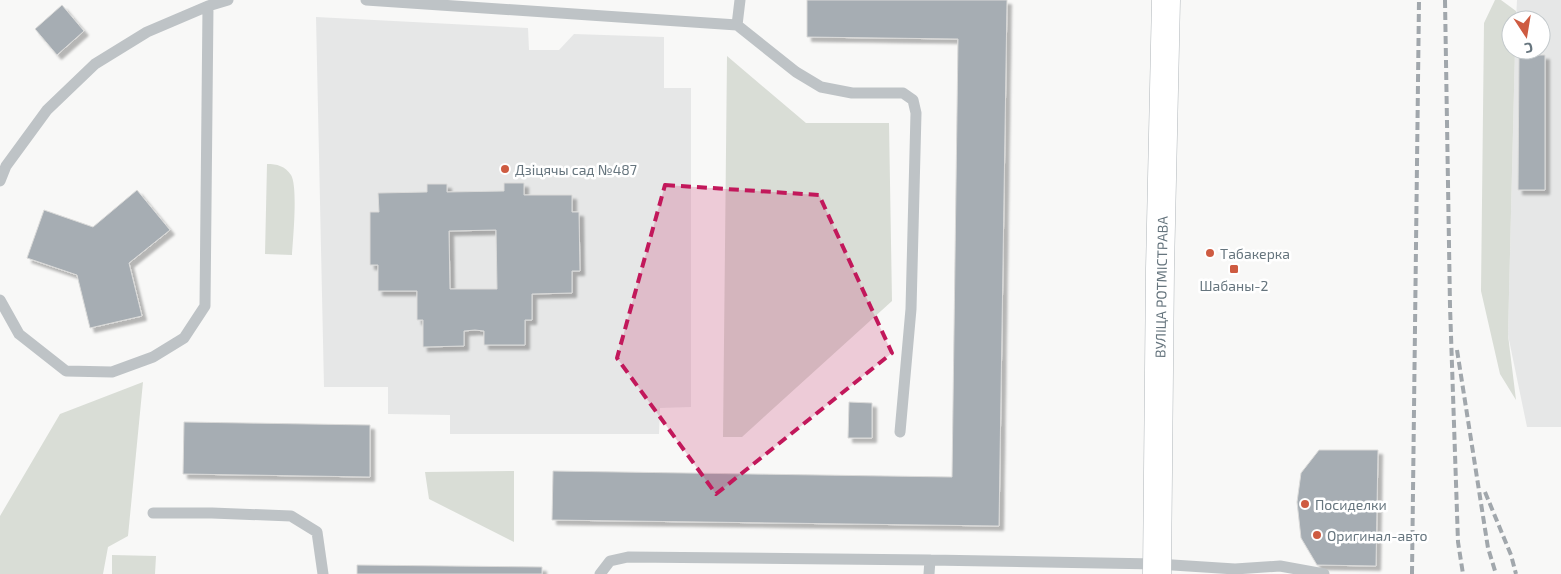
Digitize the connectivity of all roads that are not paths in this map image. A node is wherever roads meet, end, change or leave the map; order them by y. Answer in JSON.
{"nodes":[{"id":1,"x":228,"y":0,"type":"edge"},
{"id":2,"x":366,"y":0,"type":"edge"},
{"id":3,"x":740,"y":0,"type":"edge"},
{"id":4,"x":1166,"y":0,"type":"edge"},
{"id":5,"x":208,"y":6,"type":"junction"},
{"id":6,"x":737,"y":25,"type":"junction"},
{"id":7,"x":0,"y":181,"type":"edge"},
{"id":8,"x":0,"y":300,"type":"edge"},
{"id":9,"x":900,"y":432,"type":"dead end"},
{"id":10,"x":153,"y":513,"type":"dead end"},
{"id":11,"x":930,"y":560,"type":"junction"},
{"id":12,"x":1157,"y":569,"type":"edge"},
{"id":13,"x":1322,"y":571,"type":"edge"},
{"id":14,"x":323,"y":574,"type":"edge"},
{"id":15,"x":600,"y":574,"type":"edge"},
{"id":16,"x":929,"y":574,"type":"edge"}],
"edges":[{"from":1,"to":5,"type":"lane"},
{"from":2,"to":6,"type":"lane"},
{"from":3,"to":6,"type":"lane"},
{"from":4,"to":12,"type":"street","name":"ВУЛІЦА РОТМІСТРАВА"},
{"from":5,"to":7,"type":"lane"},
{"from":5,"to":8,"type":"lane"},
{"from":6,"to":9,"type":"lane"},
{"from":10,"to":14,"type":"lane"},
{"from":11,"to":12,"type":"lane"},
{"from":11,"to":15,"type":"lane"},
{"from":11,"to":16,"type":"lane"},
{"from":12,"to":13,"type":"lane"}]}
